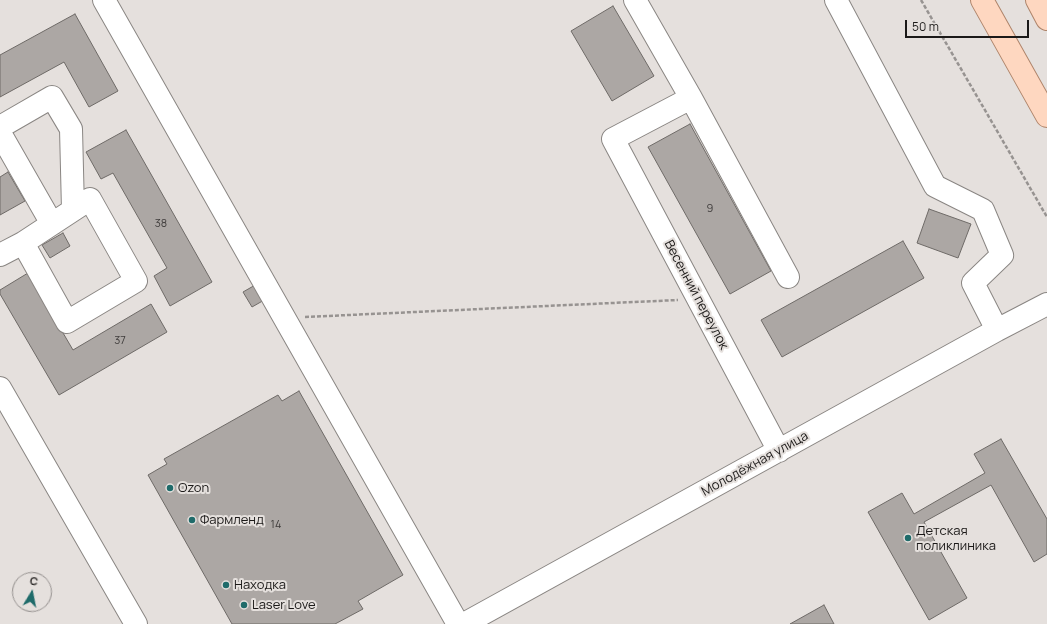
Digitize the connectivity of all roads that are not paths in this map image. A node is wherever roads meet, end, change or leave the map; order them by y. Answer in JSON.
{"nodes":[{"id":1,"x":104,"y":0,"type":"edge"},
{"id":2,"x":635,"y":0,"type":"edge"},
{"id":3,"x":836,"y":0,"type":"edge"},
{"id":4,"x":982,"y":0,"type":"edge"},
{"id":5,"x":1037,"y":0,"type":"edge"},
{"id":6,"x":1047,"y":19,"type":"edge"},
{"id":7,"x":691,"y":98,"type":"junction"},
{"id":8,"x":1047,"y":116,"type":"edge"},
{"id":9,"x":0,"y":127,"type":"edge"},
{"id":10,"x":0,"y":133,"type":"edge"},
{"id":11,"x":73,"y":210,"type":"junction"},
{"id":12,"x":52,"y":224,"type":"junction"},
{"id":13,"x":23,"y":243,"type":"junction"},
{"id":14,"x":0,"y":255,"type":"edge"},
{"id":15,"x":788,"y":277,"type":"dead end"},
{"id":16,"x":1047,"y":304,"type":"edge"},
{"id":17,"x":997,"y":330,"type":"junction"},
{"id":18,"x":0,"y":388,"type":"edge"},
{"id":19,"x":779,"y":451,"type":"junction"},
{"id":20,"x":136,"y":624,"type":"edge"},
{"id":21,"x":458,"y":624,"type":"edge"},
{"id":22,"x":464,"y":624,"type":"edge"}],
"edges":[{"from":1,"to":21,"type":"street"},
{"from":2,"to":7,"type":"street"},
{"from":3,"to":17,"type":"street"},
{"from":4,"to":8,"type":"main road"},
{"from":5,"to":6,"type":"main road"},
{"from":7,"to":15,"type":"street"},
{"from":7,"to":19,"type":"street","name":"Весенний переулок"},
{"from":9,"to":11,"type":"street"},
{"from":10,"to":12,"type":"street"},
{"from":11,"to":12,"type":"street"},
{"from":11,"to":13,"type":"street"},
{"from":12,"to":13,"type":"street"},
{"from":13,"to":14,"type":"street"},
{"from":16,"to":17,"type":"street","name":"Молодёжная улица"},
{"from":17,"to":19,"type":"street","name":"Молодёжная улица"},
{"from":18,"to":20,"type":"street"},
{"from":19,"to":22,"type":"street","name":"Молодёжная улица"}]}
